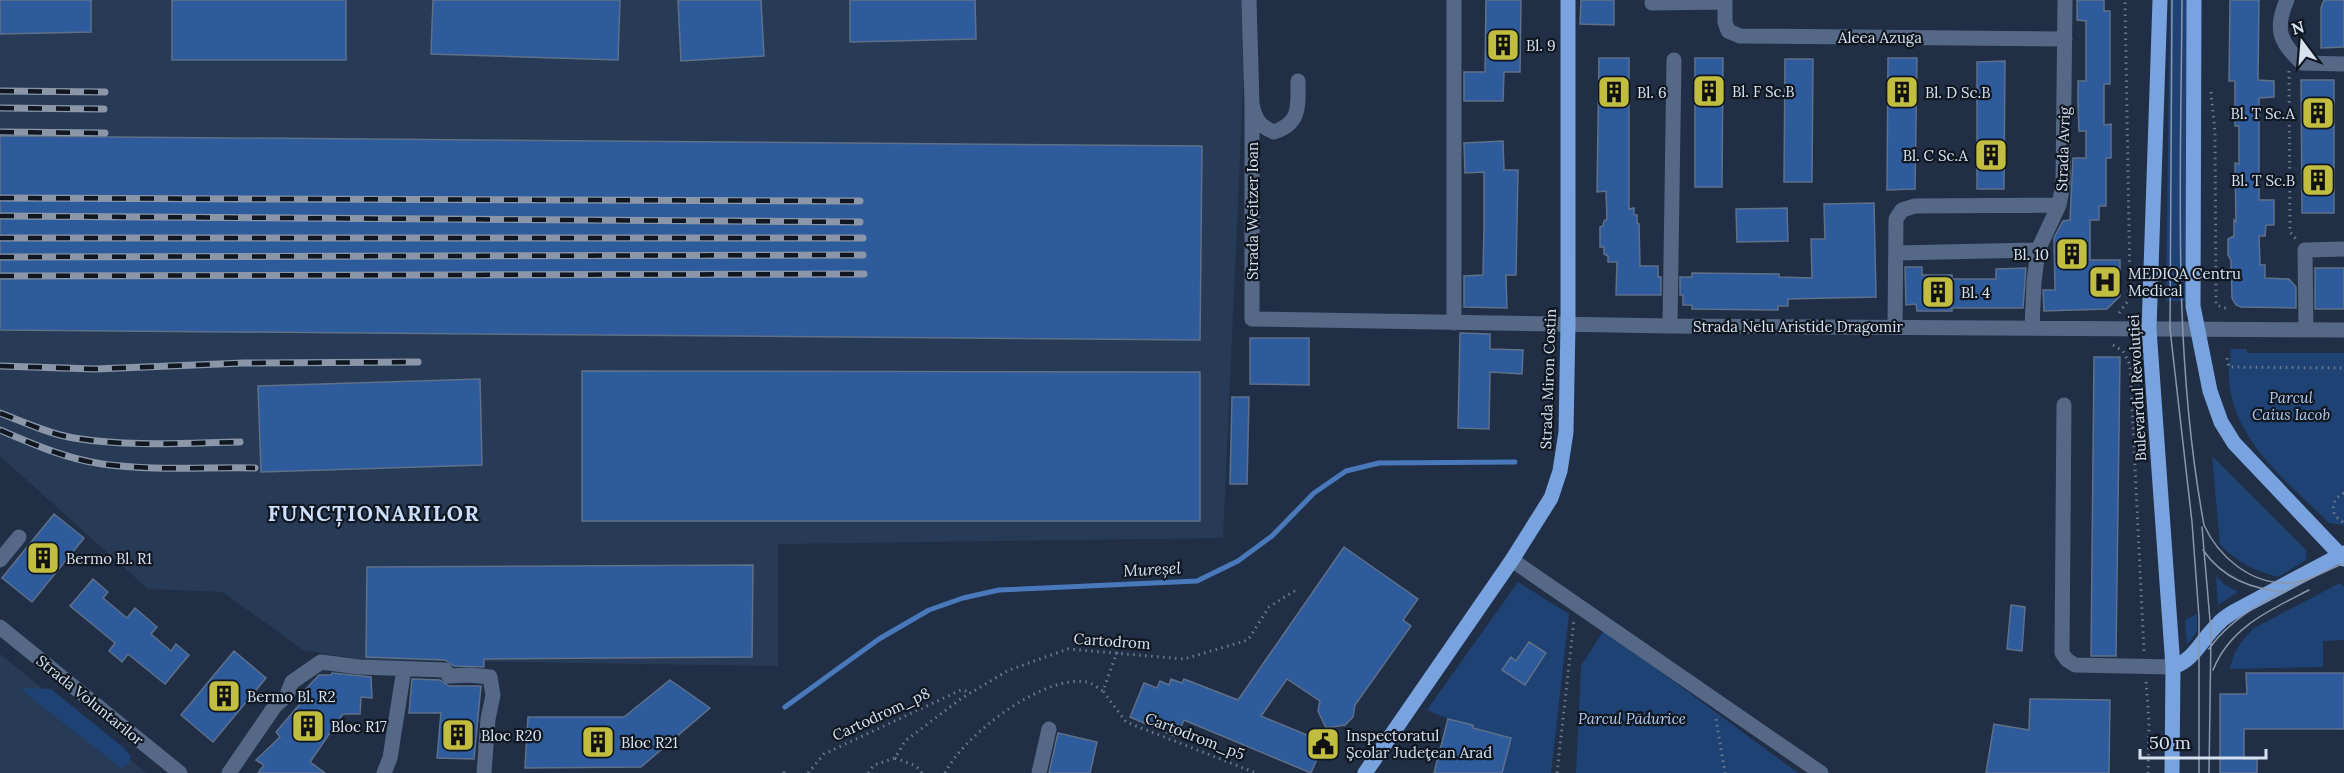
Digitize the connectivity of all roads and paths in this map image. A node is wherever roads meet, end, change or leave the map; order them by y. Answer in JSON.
{"nodes":[{"id":1,"x":1249,"y":0,"type":"edge"},
{"id":2,"x":1454,"y":0,"type":"edge"},
{"id":3,"x":1568,"y":0,"type":"edge"},
{"id":4,"x":2065,"y":0,"type":"edge"},
{"id":5,"x":2125,"y":0,"type":"edge"},
{"id":6,"x":2160,"y":0,"type":"edge"},
{"id":7,"x":2194,"y":0,"type":"edge"},
{"id":8,"x":2286,"y":0,"type":"edge"},
{"id":9,"x":1725,"y":1,"type":"edge"},
{"id":10,"x":1652,"y":3,"type":"dead end"},
{"id":11,"x":2065,"y":39,"type":"junction"},
{"id":12,"x":2287,"y":49,"type":"junction"},
{"id":13,"x":1674,"y":60,"type":"dead end"},
{"id":14,"x":2344,"y":64,"type":"edge"},
{"id":15,"x":1298,"y":81,"type":"dead end"},
{"id":16,"x":2211,"y":90,"type":"dead end"},
{"id":17,"x":1252,"y":104,"type":"junction"},
{"id":18,"x":2059,"y":206,"type":"junction"},
{"id":19,"x":2305,"y":249,"type":"junction"},
{"id":20,"x":2344,"y":249,"type":"edge"},
{"id":21,"x":2038,"y":250,"type":"junction"},
{"id":22,"x":1896,"y":253,"type":"junction"},
{"id":23,"x":2228,"y":309,"type":"dead end"},
{"id":24,"x":2115,"y":317,"type":"dead end"},
{"id":25,"x":1252,"y":319,"type":"joint"},
{"id":26,"x":1454,"y":323,"type":"junction"},
{"id":27,"x":1568,"y":324,"type":"junction"},
{"id":28,"x":1670,"y":326,"type":"junction"},
{"id":29,"x":1895,"y":327,"type":"junction"},
{"id":30,"x":2032,"y":328,"type":"junction"},
{"id":31,"x":2149,"y":329,"type":"junction"},
{"id":32,"x":2197,"y":329,"type":"junction"},
{"id":33,"x":2306,"y":330,"type":"junction"},
{"id":34,"x":2344,"y":330,"type":"edge"},
{"id":35,"x":2110,"y":343,"type":"dead end"},
{"id":36,"x":2227,"y":358,"type":"dead end"},
{"id":37,"x":2344,"y":368,"type":"edge"},
{"id":38,"x":2064,"y":405,"type":"dead end"},
{"id":39,"x":2344,"y":493,"type":"edge"},
{"id":40,"x":2344,"y":523,"type":"edge"},
{"id":41,"x":19,"y":537,"type":"dead end"},
{"id":42,"x":2343,"y":555,"type":"edge"},
{"id":43,"x":0,"y":560,"type":"edge"},
{"id":44,"x":1512,"y":560,"type":"junction"},
{"id":45,"x":1296,"y":590,"type":"dead end"},
{"id":46,"x":1576,"y":604,"type":"junction"},
{"id":47,"x":0,"y":627,"type":"edge"},
{"id":48,"x":1117,"y":652,"type":"junction"},
{"id":49,"x":2145,"y":666,"type":"junction"},
{"id":50,"x":2173,"y":667,"type":"junction"},
{"id":51,"x":404,"y":669,"type":"junction"},
{"id":52,"x":1103,"y":691,"type":"junction"},
{"id":53,"x":972,"y":692,"type":"junction"},
{"id":54,"x":1712,"y":697,"type":"junction"},
{"id":55,"x":1049,"y":729,"type":"dead end"},
{"id":56,"x":895,"y":758,"type":"junction"},
{"id":57,"x":180,"y":773,"type":"edge"},
{"id":58,"x":229,"y":773,"type":"edge"},
{"id":59,"x":384,"y":773,"type":"edge"},
{"id":60,"x":484,"y":773,"type":"edge"},
{"id":61,"x":808,"y":773,"type":"edge"},
{"id":62,"x":868,"y":773,"type":"edge"},
{"id":63,"x":922,"y":773,"type":"edge"},
{"id":64,"x":945,"y":773,"type":"edge"},
{"id":65,"x":1039,"y":773,"type":"edge"},
{"id":66,"x":1256,"y":773,"type":"edge"},
{"id":67,"x":1365,"y":773,"type":"edge"},
{"id":68,"x":1557,"y":773,"type":"edge"},
{"id":69,"x":1725,"y":773,"type":"edge"},
{"id":70,"x":1821,"y":773,"type":"edge"},
{"id":71,"x":2148,"y":773,"type":"edge"},
{"id":72,"x":2172,"y":773,"type":"edge"}],
"edges":[{"from":1,"to":17,"type":"street","name":"Strada Weitzer Ioan"},
{"from":2,"to":26,"type":"street"},
{"from":3,"to":27,"type":"main road","name":"Strada Miron Costin"},
{"from":4,"to":11,"type":"street","name":"Strada Avrig"},
{"from":5,"to":24,"type":"path"},
{"from":6,"to":31,"type":"main road","name":"Bulevardul Revoluției"},
{"from":7,"to":32,"type":"main road"},
{"from":8,"to":12,"type":"street"},
{"from":9,"to":10,"type":"street"},
{"from":9,"to":11,"type":"street","name":"Aleea Azuga"},
{"from":11,"to":18,"type":"street","name":"Strada Avrig"},
{"from":12,"to":14,"type":"street"},
{"from":12,"to":19,"type":"path"},
{"from":13,"to":28,"type":"street"},
{"from":15,"to":17,"type":"street","name":"Strada Weitzer Ioan"},
{"from":16,"to":23,"type":"path"},
{"from":17,"to":25,"type":"street","name":"Strada Weitzer Ioan"},
{"from":18,"to":21,"type":"street","name":"Strada Avrig"},
{"from":18,"to":22,"type":"street"},
{"from":19,"to":20,"type":"street"},
{"from":19,"to":33,"type":"street"},
{"from":21,"to":22,"type":"street"},
{"from":21,"to":30,"type":"street","name":"Strada Avrig"},
{"from":22,"to":29,"type":"street"},
{"from":25,"to":26,"type":"street","name":"Strada Nelu Aristide Dragomir"},
{"from":26,"to":27,"type":"street","name":"Strada Nelu Aristide Dragomir"},
{"from":27,"to":28,"type":"street","name":"Strada Nelu Aristide Dragomir"},
{"from":27,"to":44,"type":"main road","name":"Strada Miron Costin"},
{"from":28,"to":29,"type":"street","name":"Strada Nelu Aristide Dragomir"},
{"from":29,"to":30,"type":"street","name":"Strada Nelu Aristide Dragomir"},
{"from":30,"to":31,"type":"street","name":"Strada Nelu Aristide Dragomir"},
{"from":31,"to":32,"type":"street","name":"Strada Nelu Aristide Dragomir"},
{"from":31,"to":50,"type":"main road","name":"Bulevardul Revoluției"},
{"from":32,"to":33,"type":"street","name":"Strada Nelu Aristide Dragomir"},
{"from":32,"to":42,"type":"main road"},
{"from":33,"to":34,"type":"street","name":"Strada Nelu Aristide Dragomir"},
{"from":35,"to":49,"type":"path"},
{"from":36,"to":37,"type":"path"},
{"from":38,"to":49,"type":"street"},
{"from":39,"to":40,"type":"path"},
{"from":41,"to":43,"type":"street"},
{"from":42,"to":50,"type":"main road"},
{"from":44,"to":46,"type":"street"},
{"from":44,"to":67,"type":"main road","name":"Strada Miron Costin"},
{"from":45,"to":48,"type":"path","name":"Cartodrom"},
{"from":46,"to":54,"type":"street"},
{"from":46,"to":68,"type":"path"},
{"from":47,"to":57,"type":"street","name":"Strada Voluntarilor"},
{"from":48,"to":52,"type":"path"},
{"from":48,"to":53,"type":"path","name":"Cartodrom"},
{"from":49,"to":50,"type":"street"},
{"from":49,"to":71,"type":"path"},
{"from":50,"to":72,"type":"main road","name":"Bulevardul Revoluției"},
{"from":51,"to":58,"type":"street"},
{"from":51,"to":59,"type":"street"},
{"from":51,"to":60,"type":"street"},
{"from":52,"to":64,"type":"path"},
{"from":52,"to":66,"type":"path","name":"Cartodrom_p5"},
{"from":53,"to":56,"type":"path","name":"Cartodrom"},
{"from":53,"to":61,"type":"path","name":"Cartodrom_p8"},
{"from":54,"to":69,"type":"path"},
{"from":54,"to":70,"type":"street"},
{"from":55,"to":65,"type":"street"},
{"from":56,"to":62,"type":"path","name":"Cartodrom"},
{"from":56,"to":63,"type":"path"}]}
